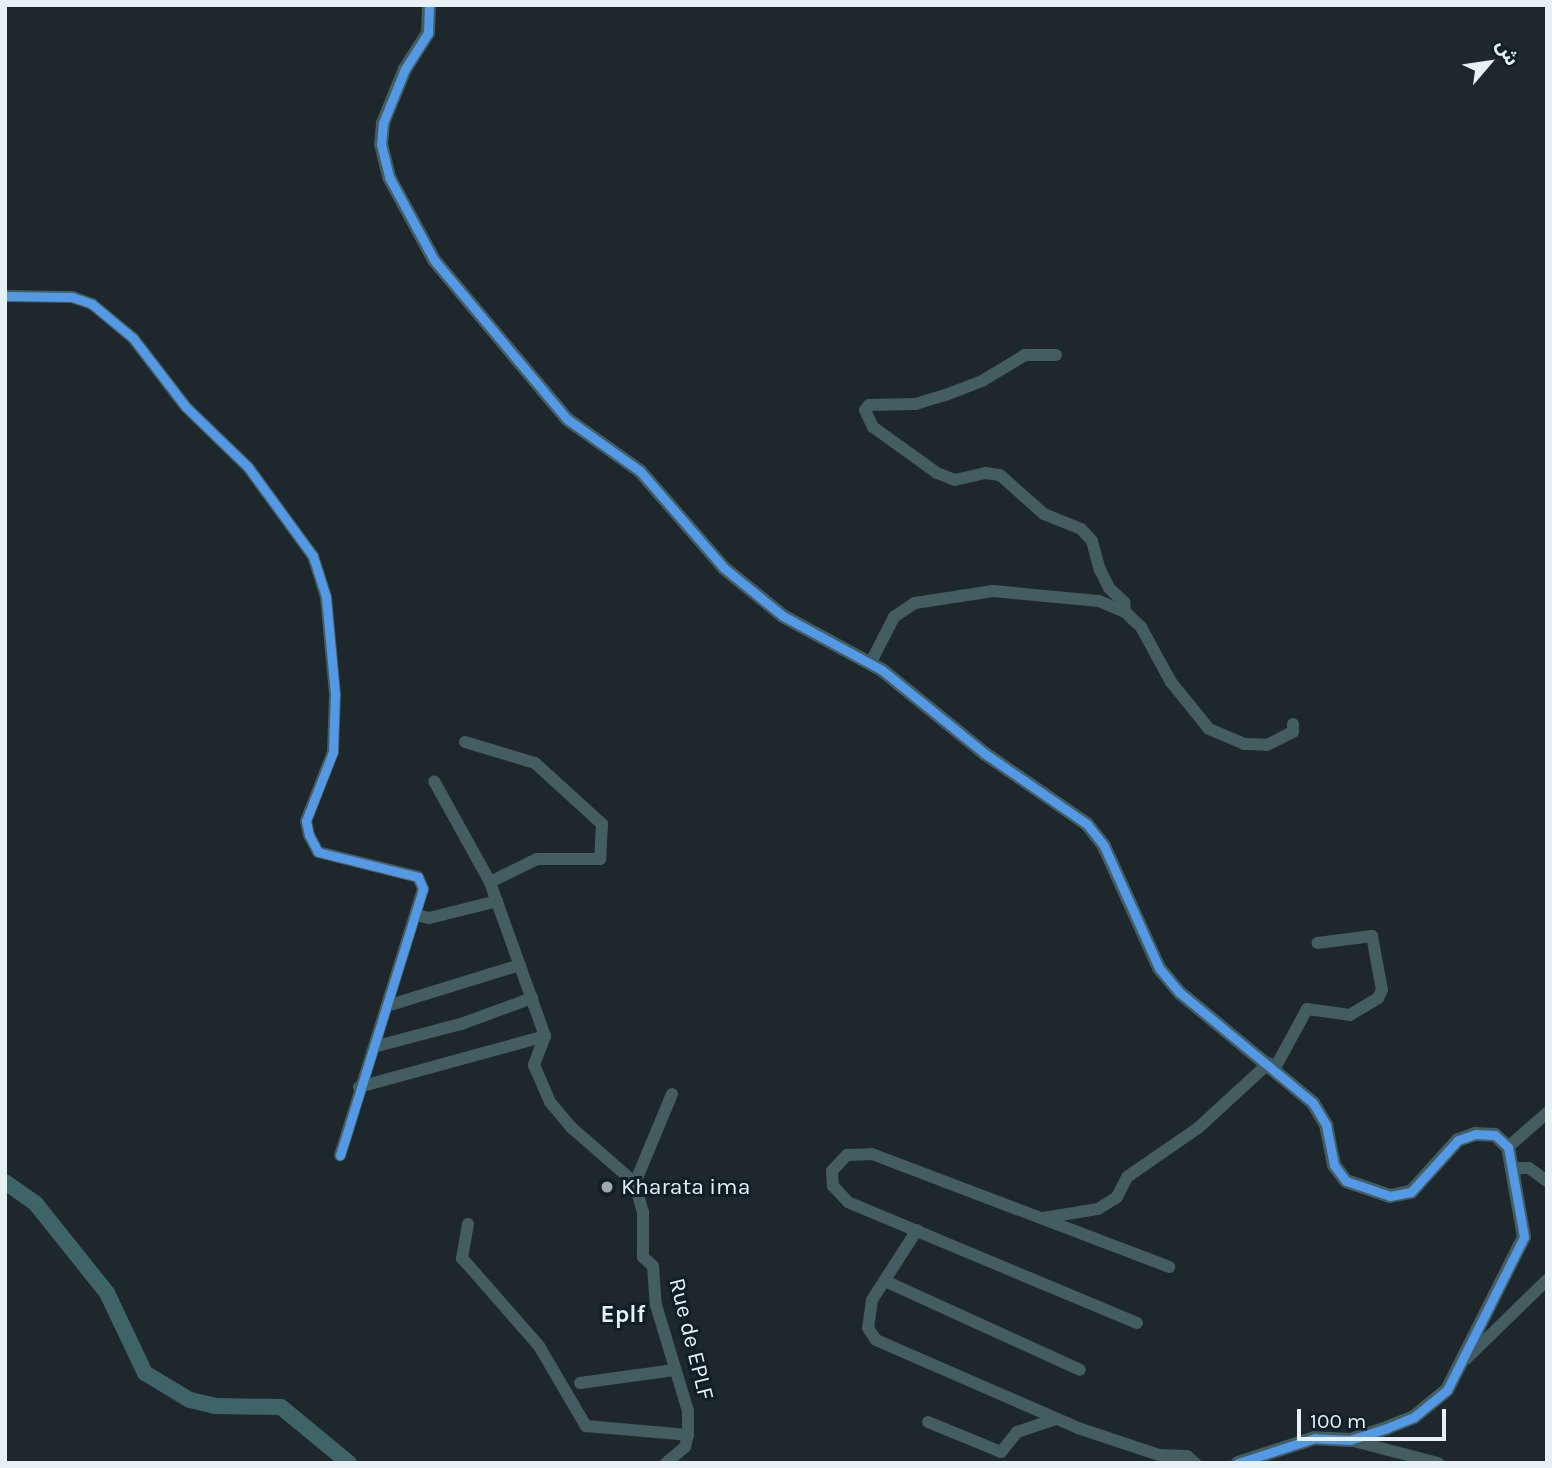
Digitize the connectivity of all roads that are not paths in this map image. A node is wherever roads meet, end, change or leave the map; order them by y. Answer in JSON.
{"nodes":[{"id":1,"x":429,"y":5,"type":"edge"},
{"id":2,"x":5,"y":296,"type":"edge"},
{"id":3,"x":1056,"y":355,"type":"dead end"},
{"id":4,"x":1125,"y":612,"type":"junction"},
{"id":5,"x":870,"y":664,"type":"junction"},
{"id":6,"x":1293,"y":724,"type":"dead end"},
{"id":7,"x":465,"y":742,"type":"dead end"},
{"id":8,"x":434,"y":781,"type":"dead end"},
{"id":9,"x":490,"y":882,"type":"junction"},
{"id":10,"x":497,"y":901,"type":"junction"},
{"id":11,"x":416,"y":915,"type":"junction"},
{"id":12,"x":1317,"y":943,"type":"dead end"},
{"id":13,"x":520,"y":965,"type":"junction"},
{"id":14,"x":532,"y":998,"type":"junction"},
{"id":15,"x":390,"y":1005,"type":"junction"},
{"id":16,"x":545,"y":1036,"type":"junction"},
{"id":17,"x":377,"y":1046,"type":"junction"},
{"id":18,"x":1272,"y":1065,"type":"junction"},
{"id":19,"x":359,"y":1087,"type":"junction"},
{"id":20,"x":672,"y":1094,"type":"dead end"},
{"id":21,"x":1547,"y":1113,"type":"edge"},
{"id":22,"x":1508,"y":1147,"type":"junction"},
{"id":23,"x":340,"y":1155,"type":"dead end"},
{"id":24,"x":1515,"y":1174,"type":"junction"},
{"id":25,"x":1547,"y":1181,"type":"edge"},
{"id":26,"x":5,"y":1182,"type":"edge"},
{"id":27,"x":635,"y":1183,"type":"junction"},
{"id":28,"x":1044,"y":1217,"type":"junction"},
{"id":29,"x":468,"y":1224,"type":"dead end"},
{"id":30,"x":917,"y":1230,"type":"junction"},
{"id":31,"x":1169,"y":1267,"type":"dead end"},
{"id":32,"x":1547,"y":1280,"type":"edge"},
{"id":33,"x":885,"y":1281,"type":"junction"},
{"id":34,"x":1137,"y":1322,"type":"dead end"},
{"id":35,"x":1463,"y":1362,"type":"junction"},
{"id":36,"x":674,"y":1370,"type":"junction"},
{"id":37,"x":1080,"y":1370,"type":"dead end"},
{"id":38,"x":580,"y":1383,"type":"dead end"},
{"id":39,"x":1056,"y":1419,"type":"junction"},
{"id":40,"x":928,"y":1422,"type":"dead end"},
{"id":41,"x":688,"y":1434,"type":"junction"},
{"id":42,"x":1350,"y":1440,"type":"junction"},
{"id":43,"x":349,"y":1463,"type":"edge"},
{"id":44,"x":666,"y":1463,"type":"edge"},
{"id":45,"x":1195,"y":1463,"type":"edge"},
{"id":46,"x":1238,"y":1463,"type":"edge"},
{"id":47,"x":1438,"y":1463,"type":"edge"}],
"edges":[{"from":1,"to":5,"type":"street"},
{"from":2,"to":11,"type":"street"},
{"from":3,"to":4,"type":"street"},
{"from":4,"to":5,"type":"street"},
{"from":4,"to":6,"type":"street"},
{"from":5,"to":18,"type":"street"},
{"from":7,"to":9,"type":"street"},
{"from":8,"to":9,"type":"street"},
{"from":9,"to":10,"type":"street"},
{"from":10,"to":11,"type":"street"},
{"from":10,"to":13,"type":"street"},
{"from":11,"to":15,"type":"street"},
{"from":12,"to":18,"type":"street"},
{"from":13,"to":14,"type":"street"},
{"from":13,"to":15,"type":"street"},
{"from":14,"to":16,"type":"street"},
{"from":14,"to":17,"type":"street"},
{"from":15,"to":17,"type":"street"},
{"from":16,"to":19,"type":"street"},
{"from":16,"to":27,"type":"street"},
{"from":17,"to":19,"type":"street"},
{"from":18,"to":22,"type":"street"},
{"from":18,"to":28,"type":"street"},
{"from":19,"to":23,"type":"street"},
{"from":20,"to":27,"type":"street"},
{"from":21,"to":22,"type":"street"},
{"from":22,"to":24,"type":"street"},
{"from":24,"to":25,"type":"street"},
{"from":24,"to":35,"type":"street"},
{"from":26,"to":43,"type":"main road"},
{"from":27,"to":36,"type":"street","name":"Rue de EPLF"},
{"from":28,"to":30,"type":"street"},
{"from":28,"to":31,"type":"street"},
{"from":29,"to":41,"type":"street"},
{"from":30,"to":33,"type":"street"},
{"from":30,"to":34,"type":"street"},
{"from":32,"to":35,"type":"street"},
{"from":33,"to":37,"type":"street"},
{"from":33,"to":39,"type":"street"},
{"from":35,"to":42,"type":"street"},
{"from":36,"to":38,"type":"street"},
{"from":36,"to":41,"type":"street","name":"Rue de EPLF"},
{"from":39,"to":40,"type":"street"},
{"from":39,"to":45,"type":"street"},
{"from":41,"to":44,"type":"street"},
{"from":42,"to":46,"type":"street"},
{"from":42,"to":47,"type":"street"}]}
